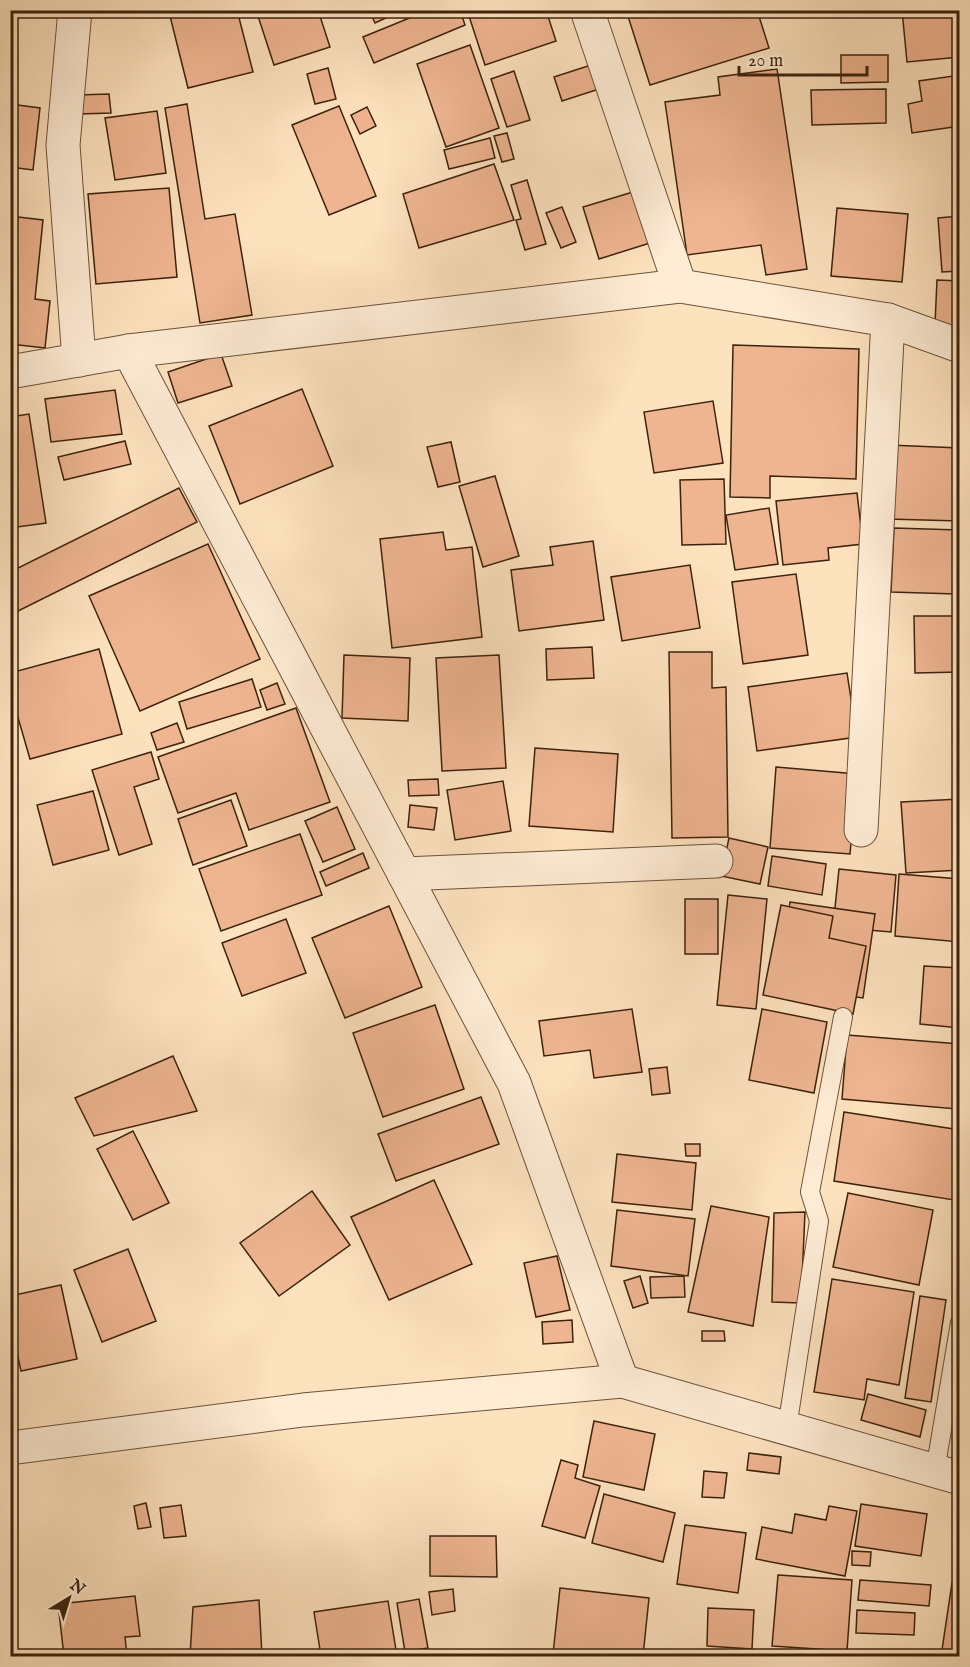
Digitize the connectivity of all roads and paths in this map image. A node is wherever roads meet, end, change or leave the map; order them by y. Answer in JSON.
{"nodes":[{"id":1,"x":75,"y":10,"type":"edge"},
{"id":2,"x":587,"y":10,"type":"edge"},
{"id":3,"x":680,"y":286,"type":"junction"},
{"id":4,"x":888,"y":320,"type":"junction"},
{"id":5,"x":960,"y":346,"type":"edge"},
{"id":6,"x":129,"y":351,"type":"junction"},
{"id":7,"x":79,"y":360,"type":"junction"},
{"id":8,"x":10,"y":372,"type":"edge"},
{"id":9,"x":861,"y":830,"type":"dead end"},
{"id":10,"x":716,"y":861,"type":"dead end"},
{"id":11,"x":404,"y":874,"type":"junction"},
{"id":12,"x":843,"y":1017,"type":"dead end"},
{"id":13,"x":960,"y":1323,"type":"edge"},
{"id":14,"x":622,"y":1382,"type":"junction"},
{"id":15,"x":787,"y":1428,"type":"junction"},
{"id":16,"x":10,"y":1448,"type":"edge"},
{"id":17,"x":947,"y":1474,"type":"edge"}],
"edges":[{"from":1,"to":7,"type":"street"},
{"from":2,"to":3,"type":"street"},
{"from":3,"to":4,"type":"street"},
{"from":3,"to":6,"type":"street"},
{"from":4,"to":5,"type":"street"},
{"from":4,"to":9,"type":"street"},
{"from":6,"to":7,"type":"street"},
{"from":6,"to":11,"type":"street"},
{"from":7,"to":8,"type":"street"},
{"from":10,"to":11,"type":"street"},
{"from":11,"to":14,"type":"street"},
{"from":12,"to":15,"type":"lane"},
{"from":13,"to":17,"type":"lane"},
{"from":14,"to":15,"type":"street"},
{"from":14,"to":16,"type":"street"},
{"from":15,"to":17,"type":"street"}]}
